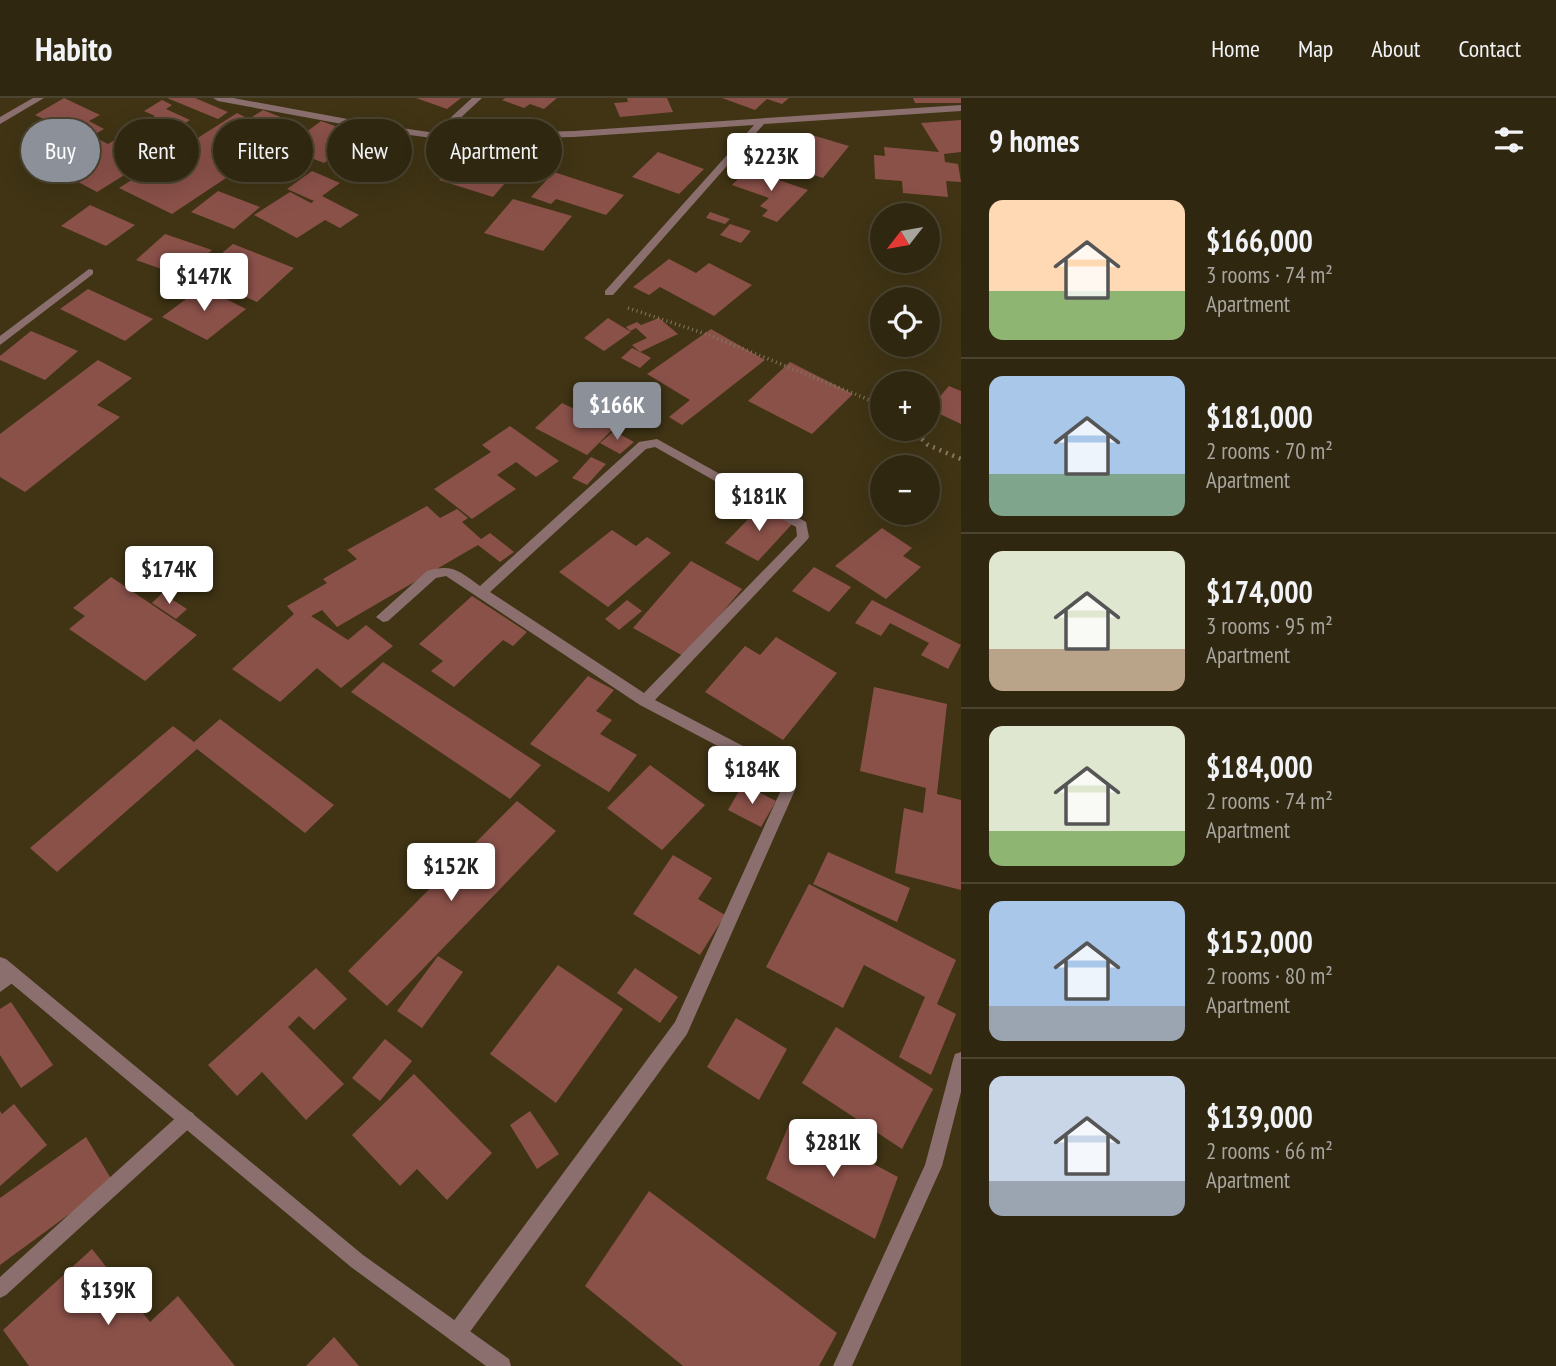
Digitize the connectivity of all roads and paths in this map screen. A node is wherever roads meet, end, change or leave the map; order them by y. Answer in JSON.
{"nodes":[{"id":1,"x":39,"y":98,"type":"edge"},
{"id":2,"x":218,"y":98,"type":"edge"},
{"id":3,"x":477,"y":98,"type":"edge"},
{"id":4,"x":961,"y":108,"type":"edge"},
{"id":5,"x":454,"y":119,"type":"edge"},
{"id":6,"x":763,"y":120,"type":"junction"},
{"id":7,"x":0,"y":121,"type":"edge"},
{"id":8,"x":426,"y":133,"type":"edge"},
{"id":9,"x":562,"y":134,"type":"edge"},
{"id":10,"x":89,"y":272,"type":"dead end"},
{"id":11,"x":608,"y":293,"type":"joint"},
{"id":12,"x":0,"y":341,"type":"edge"},
{"id":13,"x":870,"y":400,"type":"edge"},
{"id":14,"x":924,"y":441,"type":"edge"},
{"id":15,"x":961,"y":459,"type":"edge"},
{"id":16,"x":481,"y":593,"type":"junction"},
{"id":17,"x":383,"y":617,"type":"dead end"},
{"id":18,"x":645,"y":701,"type":"junction"},
{"id":19,"x":4,"y":974,"type":"edge"},
{"id":20,"x":961,"y":1060,"type":"edge"},
{"id":21,"x":187,"y":1119,"type":"junction"},
{"id":22,"x":0,"y":1289,"type":"edge"},
{"id":23,"x":457,"y":1333,"type":"junction"},
{"id":24,"x":502,"y":1366,"type":"edge"},
{"id":25,"x":842,"y":1366,"type":"edge"}],
"edges":[{"from":1,"to":7,"type":"street"},
{"from":2,"to":8,"type":"street"},
{"from":3,"to":5,"type":"street"},
{"from":4,"to":6,"type":"street"},
{"from":6,"to":9,"type":"street"},
{"from":6,"to":11,"type":"street"},
{"from":10,"to":12,"type":"street"},
{"from":11,"to":13,"type":"path"},
{"from":14,"to":15,"type":"path"},
{"from":16,"to":17,"type":"street"},
{"from":16,"to":18,"type":"street"},
{"from":16,"to":18,"type":"street"},
{"from":18,"to":23,"type":"street"},
{"from":19,"to":21,"type":"street"},
{"from":20,"to":25,"type":"street"},
{"from":21,"to":22,"type":"street"},
{"from":21,"to":23,"type":"street"},
{"from":23,"to":24,"type":"street"}]}
